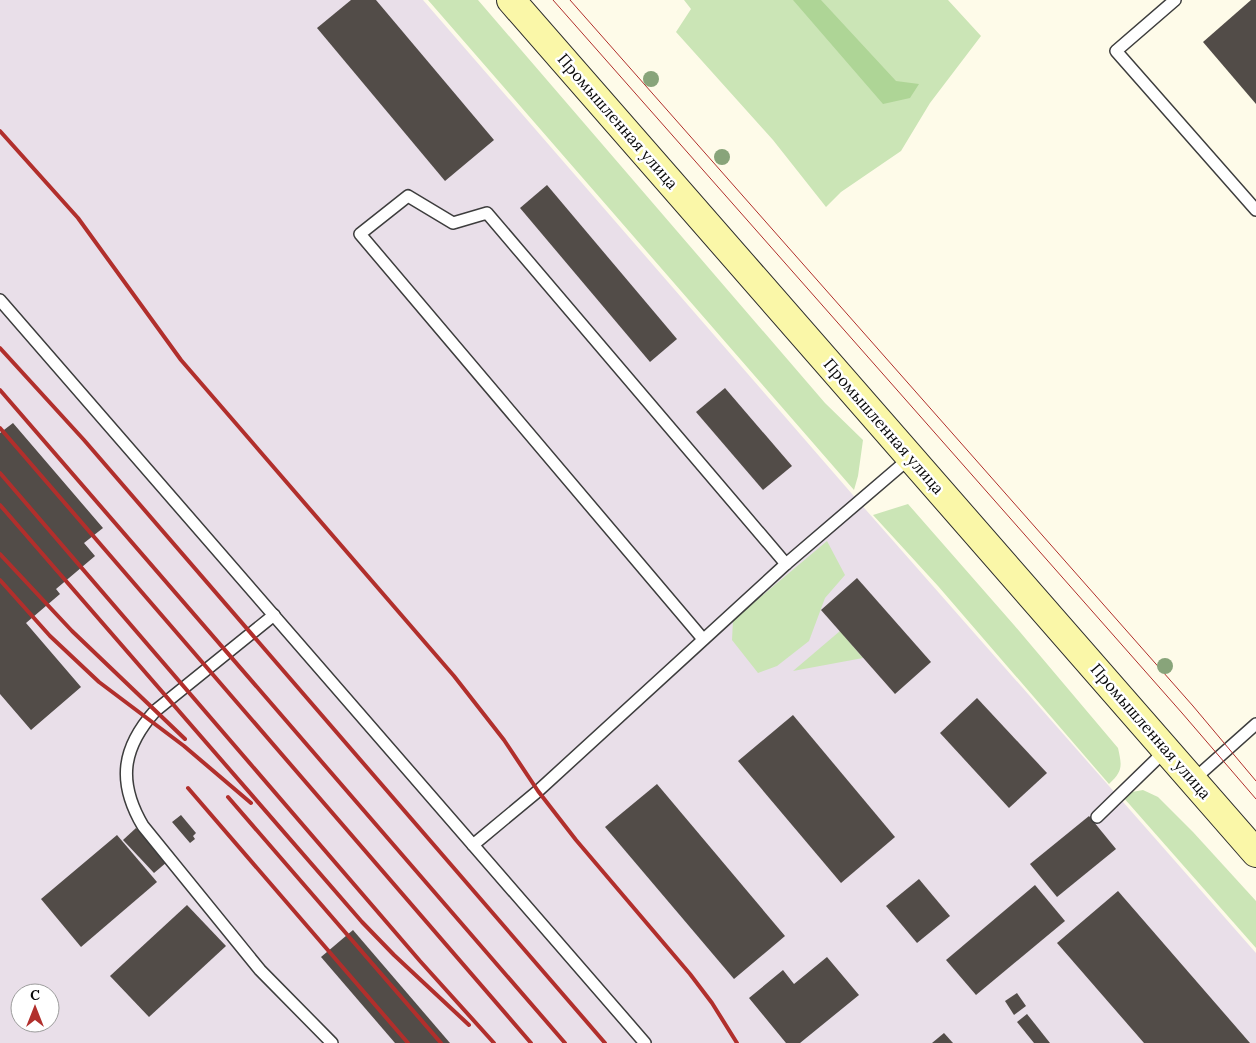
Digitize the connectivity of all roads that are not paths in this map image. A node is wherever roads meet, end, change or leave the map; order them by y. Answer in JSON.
{"nodes":[{"id":1,"x":512,"y":0,"type":"edge"},
{"id":2,"x":1175,"y":0,"type":"edge"},
{"id":3,"x":1256,"y":210,"type":"edge"},
{"id":4,"x":0,"y":300,"type":"edge"},
{"id":5,"x":911,"y":457,"type":"junction"},
{"id":6,"x":786,"y":564,"type":"junction"},
{"id":7,"x":274,"y":615,"type":"junction"},
{"id":8,"x":703,"y":639,"type":"junction"},
{"id":9,"x":1256,"y":724,"type":"edge"},
{"id":10,"x":1167,"y":749,"type":"junction"},
{"id":11,"x":1192,"y":781,"type":"junction"},
{"id":12,"x":1097,"y":817,"type":"dead end"},
{"id":13,"x":474,"y":845,"type":"junction"},
{"id":14,"x":1256,"y":853,"type":"edge"},
{"id":15,"x":332,"y":1043,"type":"edge"},
{"id":16,"x":645,"y":1043,"type":"edge"}],
"edges":[{"from":1,"to":5,"type":"street","name":"Промышленная улица"},
{"from":2,"to":3,"type":"lane"},
{"from":4,"to":7,"type":"lane"},
{"from":5,"to":6,"type":"lane"},
{"from":5,"to":10,"type":"street","name":"Промышленная улица"},
{"from":6,"to":8,"type":"lane"},
{"from":6,"to":8,"type":"lane"},
{"from":7,"to":13,"type":"lane"},
{"from":7,"to":15,"type":"lane"},
{"from":8,"to":13,"type":"lane"},
{"from":9,"to":11,"type":"lane"},
{"from":10,"to":11,"type":"street","name":"Промышленная улица"},
{"from":10,"to":12,"type":"lane"},
{"from":11,"to":14,"type":"street","name":"Промышленная улица"},
{"from":13,"to":16,"type":"lane"}]}
